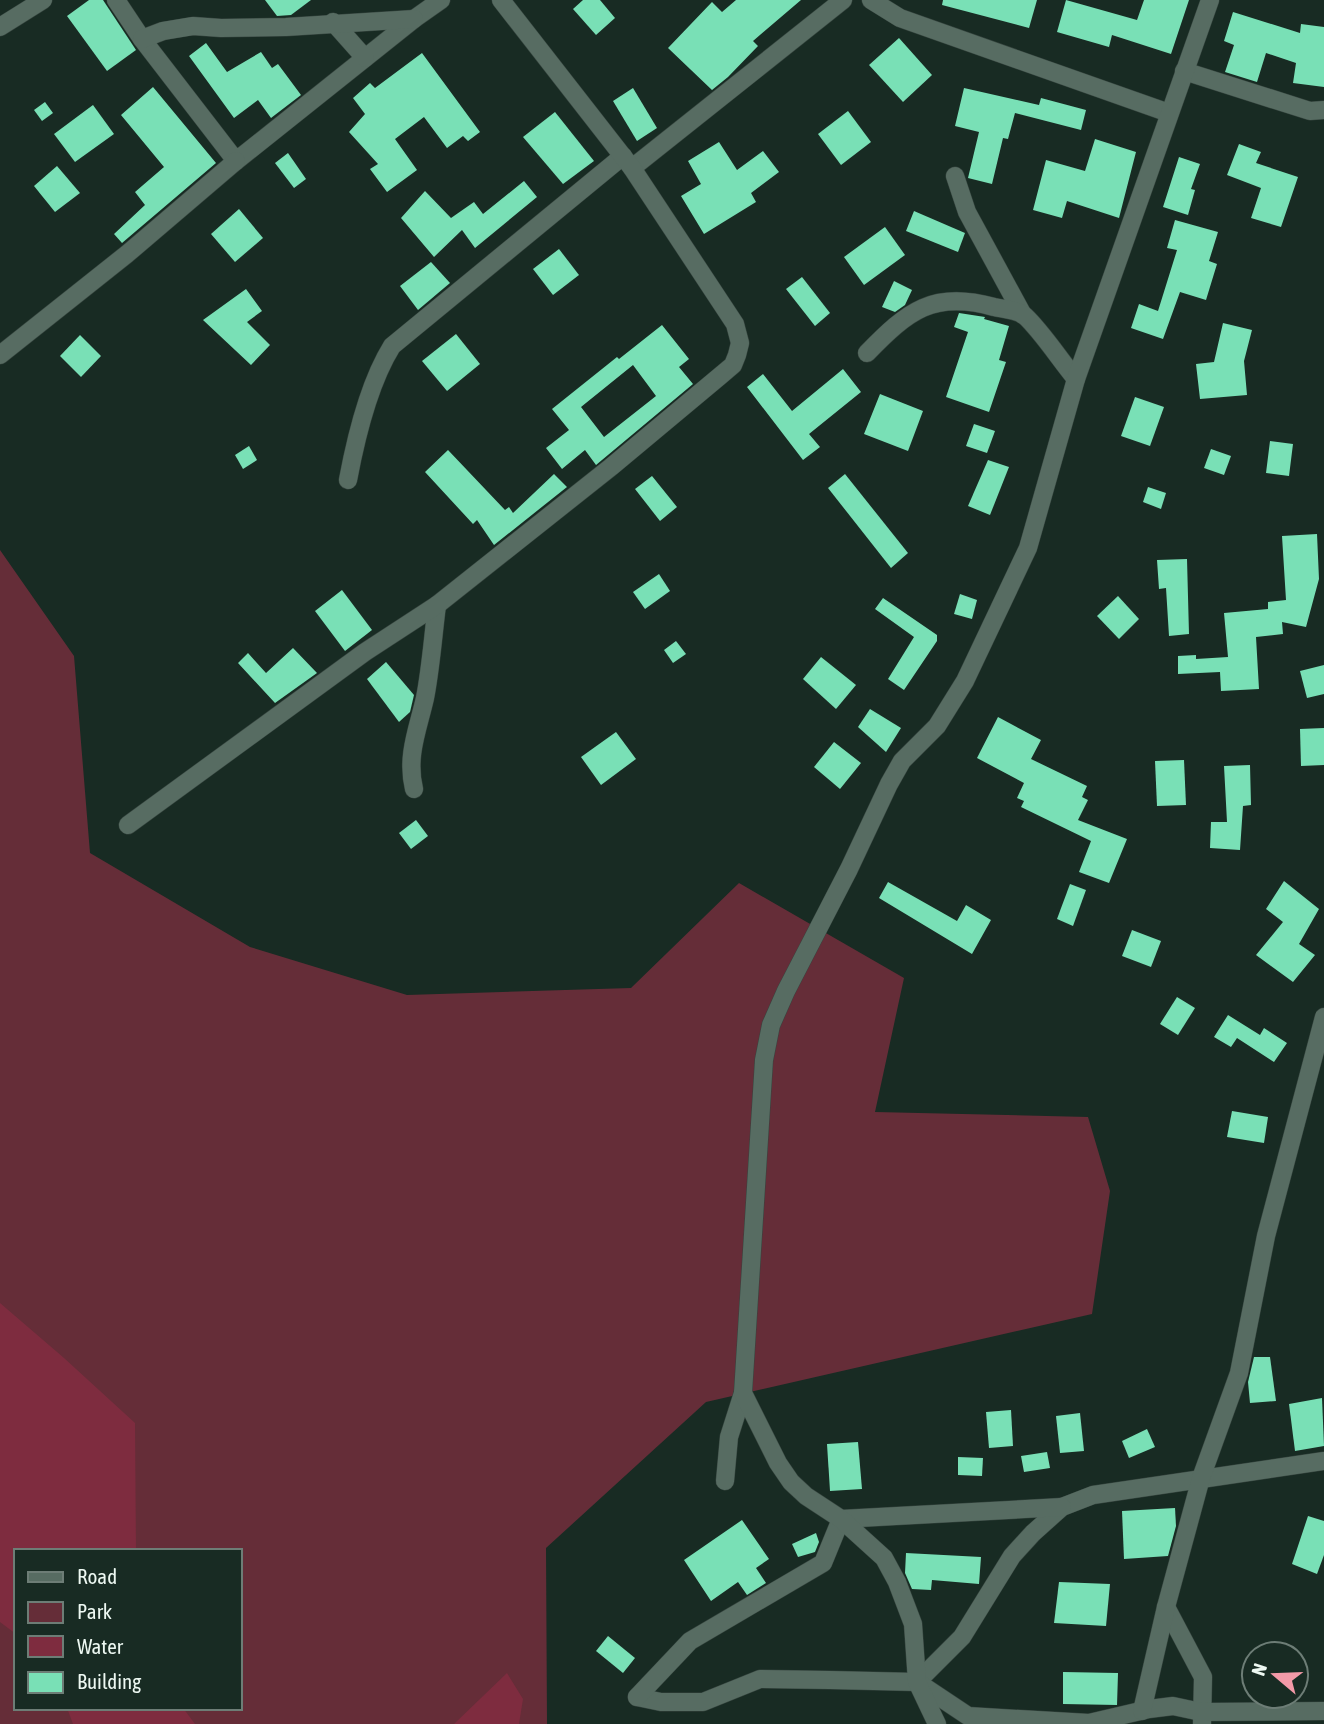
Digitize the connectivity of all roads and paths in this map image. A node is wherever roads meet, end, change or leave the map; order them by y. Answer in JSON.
{"nodes":[{"id":1,"x":43,"y":0,"type":"edge"},
{"id":2,"x":116,"y":0,"type":"edge"},
{"id":3,"x":441,"y":0,"type":"edge"},
{"id":4,"x":501,"y":0,"type":"edge"},
{"id":5,"x":843,"y":0,"type":"edge"},
{"id":6,"x":871,"y":0,"type":"edge"},
{"id":7,"x":1210,"y":0,"type":"edge"},
{"id":8,"x":414,"y":19,"type":"junction"},
{"id":9,"x":332,"y":22,"type":"junction"},
{"id":10,"x":0,"y":27,"type":"edge"},
{"id":11,"x":142,"y":39,"type":"junction"},
{"id":12,"x":365,"y":58,"type":"junction"},
{"id":13,"x":1184,"y":71,"type":"junction"},
{"id":14,"x":1324,"y":110,"type":"edge"},
{"id":15,"x":1170,"y":113,"type":"junction"},
{"id":16,"x":236,"y":161,"type":"junction"},
{"id":17,"x":627,"y":162,"type":"junction"},
{"id":18,"x":955,"y":176,"type":"dead end"},
{"id":19,"x":1023,"y":314,"type":"junction"},
{"id":20,"x":867,"y":353,"type":"dead end"},
{"id":21,"x":0,"y":355,"type":"edge"},
{"id":22,"x":1076,"y":379,"type":"junction"},
{"id":23,"x":348,"y":480,"type":"dead end"},
{"id":24,"x":437,"y":605,"type":"junction"},
{"id":25,"x":414,"y":789,"type":"dead end"},
{"id":26,"x":128,"y":825,"type":"dead end"},
{"id":27,"x":1324,"y":1017,"type":"edge"},
{"id":28,"x":743,"y":1392,"type":"junction"},
{"id":29,"x":1324,"y":1461,"type":"edge"},
{"id":30,"x":1201,"y":1478,"type":"junction"},
{"id":31,"x":725,"y":1481,"type":"dead end"},
{"id":32,"x":1062,"y":1507,"type":"junction"},
{"id":33,"x":841,"y":1519,"type":"junction"},
{"id":34,"x":1166,"y":1607,"type":"junction"},
{"id":35,"x":917,"y":1682,"type":"junction"},
{"id":36,"x":1142,"y":1711,"type":"junction"},
{"id":37,"x":1324,"y":1711,"type":"edge"},
{"id":38,"x":1202,"y":1718,"type":"edge"},
{"id":39,"x":937,"y":1724,"type":"edge"}],
"edges":[{"from":1,"to":10,"type":"street"},
{"from":2,"to":11,"type":"street"},
{"from":3,"to":8,"type":"street"},
{"from":4,"to":17,"type":"street"},
{"from":5,"to":17,"type":"street"},
{"from":6,"to":15,"type":"street"},
{"from":7,"to":13,"type":"street"},
{"from":8,"to":9,"type":"street"},
{"from":8,"to":12,"type":"street"},
{"from":9,"to":11,"type":"street"},
{"from":9,"to":12,"type":"street"},
{"from":11,"to":16,"type":"street"},
{"from":12,"to":16,"type":"street"},
{"from":13,"to":14,"type":"street"},
{"from":13,"to":15,"type":"street"},
{"from":15,"to":22,"type":"street"},
{"from":16,"to":21,"type":"street"},
{"from":17,"to":23,"type":"street"},
{"from":17,"to":24,"type":"street"},
{"from":18,"to":19,"type":"street"},
{"from":19,"to":20,"type":"street"},
{"from":19,"to":22,"type":"street"},
{"from":22,"to":28,"type":"street"},
{"from":24,"to":25,"type":"street"},
{"from":24,"to":26,"type":"street"},
{"from":27,"to":30,"type":"street"},
{"from":28,"to":31,"type":"street"},
{"from":28,"to":33,"type":"street"},
{"from":29,"to":30,"type":"street"},
{"from":30,"to":32,"type":"street"},
{"from":30,"to":34,"type":"street"},
{"from":32,"to":33,"type":"street"},
{"from":32,"to":35,"type":"street"},
{"from":33,"to":35,"type":"street"},
{"from":33,"to":35,"type":"street"},
{"from":34,"to":36,"type":"street"},
{"from":34,"to":38,"type":"street"},
{"from":35,"to":36,"type":"street"},
{"from":35,"to":39,"type":"street"},
{"from":36,"to":38,"type":"street"},
{"from":37,"to":38,"type":"street"}]}
